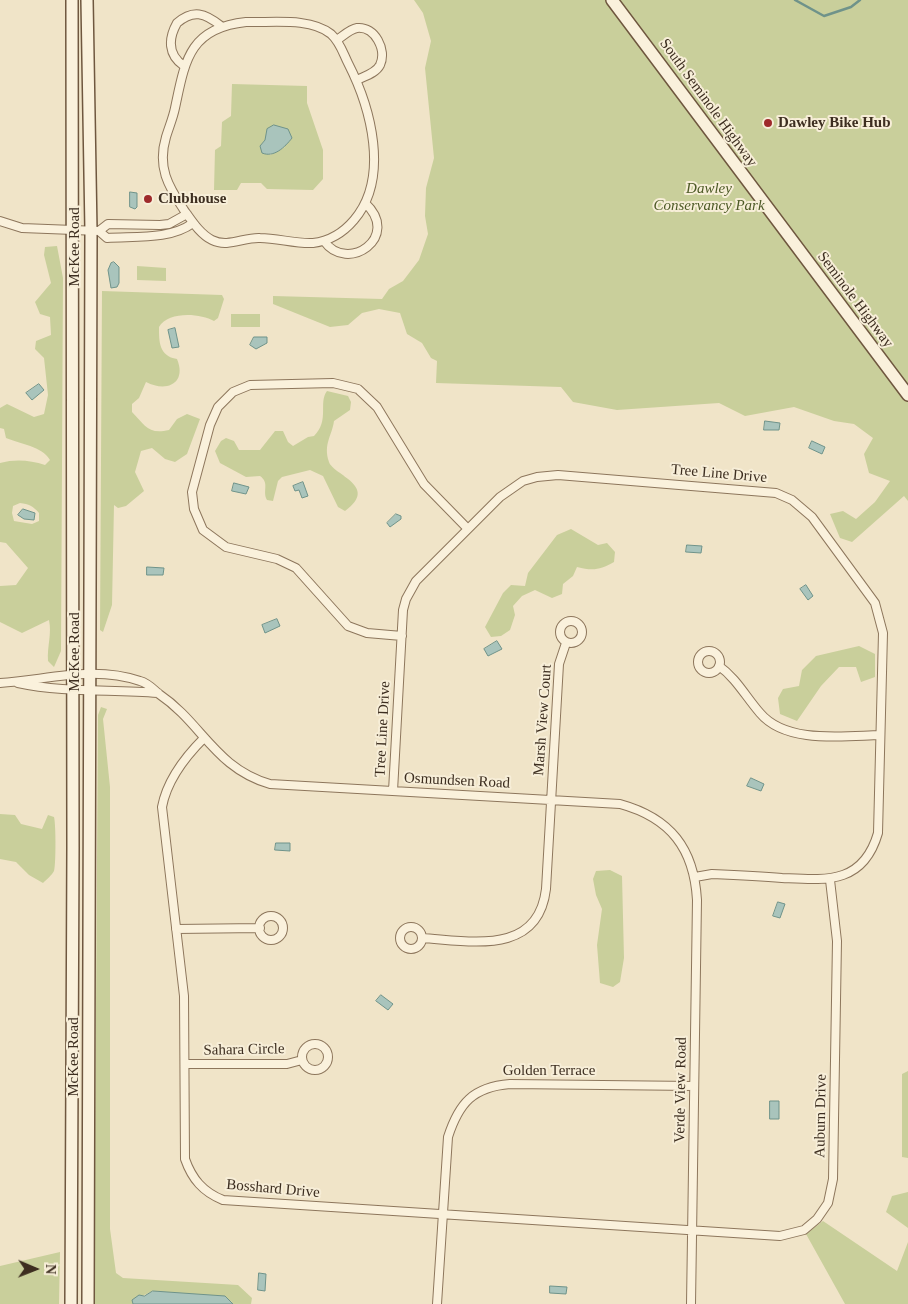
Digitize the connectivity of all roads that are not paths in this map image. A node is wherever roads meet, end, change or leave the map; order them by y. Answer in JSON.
{"nodes":[{"id":1,"x":72,"y":0,"type":"edge"},
{"id":2,"x":87,"y":0,"type":"edge"},
{"id":3,"x":612,"y":0,"type":"edge"},
{"id":4,"x":220,"y":26,"type":"junction"},
{"id":5,"x":337,"y":40,"type":"junction"},
{"id":6,"x":184,"y":66,"type":"junction"},
{"id":7,"x":357,"y":80,"type":"junction"},
{"id":8,"x":365,"y":203,"type":"junction"},
{"id":9,"x":187,"y":214,"type":"junction"},
{"id":10,"x":0,"y":221,"type":"edge"},
{"id":11,"x":193,"y":223,"type":"junction"},
{"id":12,"x":779,"y":224,"type":"joint"},
{"id":13,"x":86,"y":231,"type":"junction"},
{"id":14,"x":324,"y":241,"type":"junction"},
{"id":15,"x":908,"y":395,"type":"edge"},
{"id":16,"x":467,"y":528,"type":"junction"},
{"id":17,"x":402,"y":636,"type":"junction"},
{"id":18,"x":566,"y":642,"type":"dead end"},
{"id":19,"x":719,"y":666,"type":"dead end"},
{"id":20,"x":72,"y":674,"type":"junction"},
{"id":21,"x":90,"y":674,"type":"junction"},
{"id":22,"x":13,"y":682,"type":"junction"},
{"id":23,"x":0,"y":683,"type":"edge"},
{"id":24,"x":72,"y":690,"type":"junction"},
{"id":25,"x":90,"y":691,"type":"junction"},
{"id":26,"x":158,"y":693,"type":"junction"},
{"id":27,"x":880,"y":735,"type":"junction"},
{"id":28,"x":204,"y":738,"type":"junction"},
{"id":29,"x":393,"y":791,"type":"junction"},
{"id":30,"x":551,"y":800,"type":"junction"},
{"id":31,"x":695,"y":877,"type":"junction"},
{"id":32,"x":830,"y":880,"type":"junction"},
{"id":33,"x":260,"y":928,"type":"dead end"},
{"id":34,"x":176,"y":929,"type":"junction"},
{"id":35,"x":422,"y":938,"type":"dead end"},
{"id":36,"x":302,"y":1060,"type":"dead end"},
{"id":37,"x":185,"y":1064,"type":"junction"},
{"id":38,"x":694,"y":1086,"type":"junction"},
{"id":39,"x":443,"y":1215,"type":"junction"},
{"id":40,"x":692,"y":1232,"type":"junction"},
{"id":41,"x":71,"y":1304,"type":"edge"},
{"id":42,"x":88,"y":1304,"type":"edge"},
{"id":43,"x":437,"y":1304,"type":"edge"},
{"id":44,"x":691,"y":1304,"type":"edge"}],
"edges":[{"from":1,"to":13,"type":"main road","name":"McKee Road"},
{"from":2,"to":13,"type":"main road","name":"McKee Road"},
{"from":3,"to":12,"type":"main road","name":"South Seminole Highway"},
{"from":4,"to":5,"type":"street"},
{"from":4,"to":6,"type":"street"},
{"from":4,"to":6,"type":"street"},
{"from":5,"to":7,"type":"street"},
{"from":5,"to":7,"type":"street"},
{"from":6,"to":9,"type":"street"},
{"from":7,"to":8,"type":"street"},
{"from":8,"to":14,"type":"street"},
{"from":8,"to":14,"type":"street"},
{"from":9,"to":11,"type":"street"},
{"from":9,"to":13,"type":"street"},
{"from":10,"to":13,"type":"street"},
{"from":11,"to":13,"type":"street"},
{"from":11,"to":14,"type":"street"},
{"from":12,"to":15,"type":"main road","name":"Seminole Highway"},
{"from":13,"to":20,"type":"main road","name":"McKee Road"},
{"from":13,"to":21,"type":"main road","name":"McKee Road"},
{"from":16,"to":17,"type":"street","name":"Tree Line Drive"},
{"from":16,"to":17,"type":"street"},
{"from":16,"to":27,"type":"street","name":"Tree Line Drive"},
{"from":17,"to":29,"type":"street","name":"Tree Line Drive"},
{"from":18,"to":30,"type":"street","name":"Marsh View Court"},
{"from":19,"to":27,"type":"street"},
{"from":20,"to":21,"type":"street","name":"Osmundsen Road"},
{"from":20,"to":22,"type":"street","name":"Osmundsen Road"},
{"from":20,"to":24,"type":"main road","name":"McKee Road"},
{"from":21,"to":25,"type":"main road","name":"McKee Road"},
{"from":21,"to":26,"type":"street","name":"Osmundsen Road"},
{"from":22,"to":23,"type":"street","name":"Osmundsen Road"},
{"from":22,"to":24,"type":"street","name":"Osmundsen Road"},
{"from":24,"to":25,"type":"street","name":"Osmundsen Road"},
{"from":24,"to":41,"type":"main road","name":"McKee Road"},
{"from":25,"to":26,"type":"street","name":"Osmundsen Road"},
{"from":25,"to":42,"type":"main road","name":"McKee Road"},
{"from":26,"to":28,"type":"street","name":"Osmundsen Road"},
{"from":27,"to":32,"type":"street","name":"Tree Line Drive"},
{"from":28,"to":29,"type":"street","name":"Osmundsen Road"},
{"from":28,"to":34,"type":"street","name":"Bosshard Drive"},
{"from":29,"to":30,"type":"street","name":"Osmundsen Road"},
{"from":30,"to":31,"type":"street","name":"Osmundsen Road"},
{"from":30,"to":35,"type":"street","name":"Marsh View Court"},
{"from":31,"to":32,"type":"street","name":"Tree Line Drive"},
{"from":31,"to":38,"type":"street","name":"Verde View Road"},
{"from":32,"to":40,"type":"street","name":"Auburn Drive"},
{"from":33,"to":34,"type":"street"},
{"from":34,"to":37,"type":"street","name":"Bosshard Drive"},
{"from":36,"to":37,"type":"street","name":"Sahara Circle"},
{"from":37,"to":39,"type":"street","name":"Bosshard Drive"},
{"from":38,"to":39,"type":"street","name":"Golden Terrace"},
{"from":38,"to":40,"type":"street","name":"Verde View Road"},
{"from":39,"to":40,"type":"street","name":"Bosshard Drive"},
{"from":39,"to":43,"type":"street","name":"Golden Terrace"},
{"from":40,"to":44,"type":"street","name":"Verde View Road"}]}
